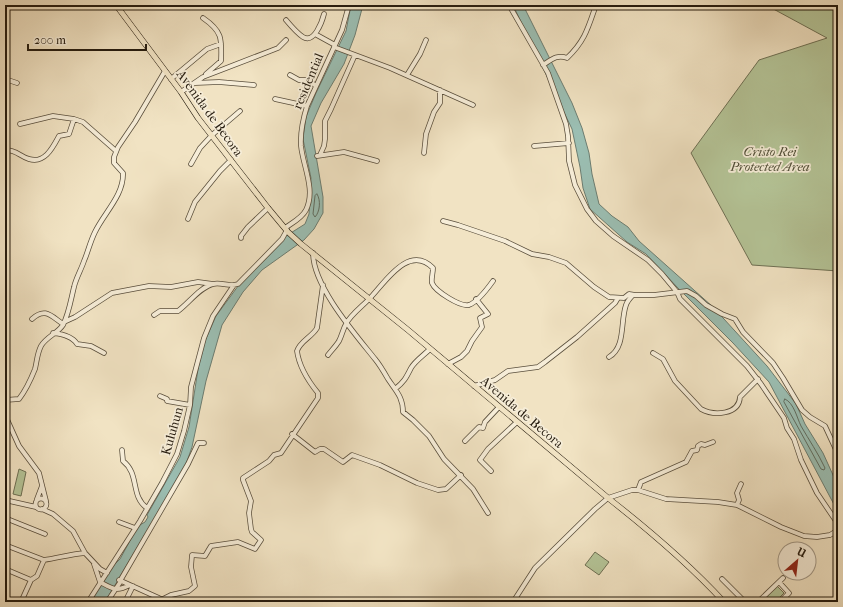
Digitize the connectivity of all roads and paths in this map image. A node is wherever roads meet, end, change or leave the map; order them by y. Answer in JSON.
{"nodes":[{"id":1,"x":116,"y":5,"type":"edge"},
{"id":2,"x":349,"y":5,"type":"edge"},
{"id":3,"x":509,"y":5,"type":"edge"},
{"id":4,"x":596,"y":5,"type":"edge"},
{"id":5,"x":324,"y":14,"type":"dead end"},
{"id":6,"x":203,"y":18,"type":"dead end"},
{"id":7,"x":286,"y":20,"type":"dead end"},
{"id":8,"x":315,"y":34,"type":"junction"},
{"id":9,"x":286,"y":40,"type":"dead end"},
{"id":10,"x":426,"y":40,"type":"dead end"},
{"id":11,"x":221,"y":44,"type":"junction"},
{"id":12,"x":335,"y":47,"type":"junction"},
{"id":13,"x":353,"y":54,"type":"junction"},
{"id":14,"x":543,"y":64,"type":"junction"},
{"id":15,"x":165,"y":71,"type":"junction"},
{"id":16,"x":290,"y":75,"type":"dead end"},
{"id":17,"x":407,"y":75,"type":"junction"},
{"id":18,"x":203,"y":77,"type":"junction"},
{"id":19,"x":5,"y":79,"type":"edge"},
{"id":20,"x":171,"y":79,"type":"junction"},
{"id":21,"x":17,"y":83,"type":"dead end"},
{"id":22,"x":194,"y":83,"type":"junction"},
{"id":23,"x":254,"y":85,"type":"dead end"},
{"id":24,"x":316,"y":86,"type":"junction"},
{"id":25,"x":440,"y":90,"type":"junction"},
{"id":26,"x":181,"y":92,"type":"junction"},
{"id":27,"x":275,"y":99,"type":"dead end"},
{"id":28,"x":473,"y":105,"type":"dead end"},
{"id":29,"x":307,"y":106,"type":"junction"},
{"id":30,"x":240,"y":111,"type":"dead end"},
{"id":31,"x":74,"y":119,"type":"junction"},
{"id":32,"x":20,"y":124,"type":"dead end"},
{"id":33,"x":212,"y":135,"type":"junction"},
{"id":34,"x":569,"y":143,"type":"junction"},
{"id":35,"x":534,"y":146,"type":"dead end"},
{"id":36,"x":5,"y":150,"type":"edge"},
{"id":37,"x":116,"y":151,"type":"junction"},
{"id":38,"x":424,"y":153,"type":"dead end"},
{"id":39,"x":231,"y":160,"type":"junction"},
{"id":40,"x":377,"y":161,"type":"dead end"},
{"id":41,"x":191,"y":164,"type":"dead end"},
{"id":42,"x":268,"y":208,"type":"junction"},
{"id":43,"x":188,"y":219,"type":"dead end"},
{"id":44,"x":442,"y":221,"type":"dead end"},
{"id":45,"x":286,"y":230,"type":"junction"},
{"id":46,"x":242,"y":238,"type":"dead end"},
{"id":47,"x":313,"y":253,"type":"junction"},
{"id":48,"x":493,"y":281,"type":"dead end"},
{"id":49,"x":213,"y":284,"type":"junction"},
{"id":50,"x":234,"y":285,"type":"junction"},
{"id":51,"x":323,"y":285,"type":"junction"},
{"id":52,"x":677,"y":292,"type":"junction"},
{"id":53,"x":633,"y":295,"type":"junction"},
{"id":54,"x":618,"y":298,"type":"junction"},
{"id":55,"x":369,"y":299,"type":"junction"},
{"id":56,"x":476,"y":299,"type":"junction"},
{"id":57,"x":154,"y":314,"type":"dead end"},
{"id":58,"x":32,"y":319,"type":"dead end"},
{"id":59,"x":346,"y":322,"type":"junction"},
{"id":60,"x":63,"y":323,"type":"junction"},
{"id":61,"x":53,"y":333,"type":"junction"},
{"id":62,"x":430,"y":349,"type":"junction"},
{"id":63,"x":104,"y":353,"type":"dead end"},
{"id":64,"x":652,"y":353,"type":"dead end"},
{"id":65,"x":328,"y":355,"type":"dead end"},
{"id":66,"x":609,"y":357,"type":"dead end"},
{"id":67,"x":448,"y":364,"type":"junction"},
{"id":68,"x":758,"y":380,"type":"junction"},
{"id":69,"x":474,"y":386,"type":"junction"},
{"id":70,"x":395,"y":389,"type":"junction"},
{"id":71,"x":160,"y":396,"type":"dead end"},
{"id":72,"x":5,"y":400,"type":"edge"},
{"id":73,"x":190,"y":405,"type":"junction"},
{"id":74,"x":499,"y":407,"type":"junction"},
{"id":75,"x":5,"y":415,"type":"edge"},
{"id":76,"x":517,"y":422,"type":"junction"},
{"id":77,"x":292,"y":434,"type":"junction"},
{"id":78,"x":465,"y":441,"type":"dead end"},
{"id":79,"x":713,"y":442,"type":"dead end"},
{"id":80,"x":204,"y":443,"type":"dead end"},
{"id":81,"x":122,"y":450,"type":"dead end"},
{"id":82,"x":838,"y":454,"type":"edge"},
{"id":83,"x":491,"y":471,"type":"dead end"},
{"id":84,"x":461,"y":475,"type":"junction"},
{"id":85,"x":742,"y":484,"type":"dead end"},
{"id":86,"x":42,"y":485,"type":"junction"},
{"id":87,"x":638,"y":490,"type":"junction"},
{"id":88,"x":608,"y":498,"type":"junction"},
{"id":89,"x":5,"y":500,"type":"edge"},
{"id":90,"x":36,"y":500,"type":"junction"},
{"id":91,"x":46,"y":503,"type":"junction"},
{"id":92,"x":26,"y":504,"type":"junction"},
{"id":93,"x":737,"y":506,"type":"junction"},
{"id":94,"x":37,"y":508,"type":"junction"},
{"id":95,"x":147,"y":508,"type":"junction"},
{"id":96,"x":42,"y":509,"type":"junction"},
{"id":97,"x":488,"y":513,"type":"dead end"},
{"id":98,"x":53,"y":514,"type":"junction"},
{"id":99,"x":5,"y":518,"type":"edge"},
{"id":100,"x":119,"y":522,"type":"dead end"},
{"id":101,"x":838,"y":524,"type":"edge"},
{"id":102,"x":135,"y":528,"type":"junction"},
{"id":103,"x":838,"y":530,"type":"edge"},
{"id":104,"x":45,"y":534,"type":"dead end"},
{"id":105,"x":5,"y":545,"type":"edge"},
{"id":106,"x":85,"y":553,"type":"junction"},
{"id":107,"x":44,"y":560,"type":"junction"},
{"id":108,"x":93,"y":561,"type":"junction"},
{"id":109,"x":5,"y":569,"type":"edge"},
{"id":110,"x":107,"y":573,"type":"junction"},
{"id":111,"x":722,"y":579,"type":"dead end"},
{"id":112,"x":31,"y":580,"type":"junction"},
{"id":113,"x":120,"y":581,"type":"junction"},
{"id":114,"x":100,"y":582,"type":"junction"},
{"id":115,"x":779,"y":582,"type":"joint"},
{"id":116,"x":131,"y":586,"type":"junction"},
{"id":117,"x":114,"y":589,"type":"junction"},
{"id":118,"x":162,"y":601,"type":"edge"},
{"id":119,"x":21,"y":602,"type":"edge"},
{"id":120,"x":88,"y":602,"type":"edge"},
{"id":121,"x":107,"y":602,"type":"edge"},
{"id":122,"x":125,"y":602,"type":"edge"},
{"id":123,"x":513,"y":602,"type":"edge"},
{"id":124,"x":724,"y":602,"type":"edge"},
{"id":125,"x":745,"y":602,"type":"edge"},
{"id":126,"x":758,"y":602,"type":"edge"},
{"id":127,"x":780,"y":602,"type":"edge"}],
"edges":[{"from":1,"to":15,"type":"main road","name":"Avenida de Becora"},
{"from":2,"to":12,"type":"street","name":"residential"},
{"from":3,"to":14,"type":"street"},
{"from":4,"to":14,"type":"street"},
{"from":5,"to":8,"type":"street"},
{"from":6,"to":11,"type":"street"},
{"from":7,"to":8,"type":"street"},
{"from":8,"to":12,"type":"street"},
{"from":9,"to":18,"type":"street"},
{"from":10,"to":17,"type":"street"},
{"from":11,"to":18,"type":"street"},
{"from":11,"to":20,"type":"street"},
{"from":12,"to":13,"type":"street"},
{"from":12,"to":24,"type":"street","name":"residential"},
{"from":13,"to":17,"type":"street"},
{"from":13,"to":40,"type":"street"},
{"from":14,"to":34,"type":"street"},
{"from":15,"to":20,"type":"main road","name":"Avenida de Becora"},
{"from":15,"to":37,"type":"street"},
{"from":16,"to":24,"type":"street"},
{"from":17,"to":25,"type":"street"},
{"from":18,"to":22,"type":"street"},
{"from":19,"to":21,"type":"street"},
{"from":20,"to":26,"type":"main road","name":"Avenida de Becora"},
{"from":22,"to":23,"type":"street"},
{"from":22,"to":26,"type":"street"},
{"from":24,"to":29,"type":"street","name":"residential"},
{"from":25,"to":28,"type":"street"},
{"from":25,"to":38,"type":"street"},
{"from":26,"to":33,"type":"main road","name":"Avenida de Becora"},
{"from":27,"to":29,"type":"street"},
{"from":29,"to":45,"type":"street","name":"residential"},
{"from":30,"to":33,"type":"street"},
{"from":31,"to":32,"type":"street"},
{"from":31,"to":36,"type":"street"},
{"from":31,"to":37,"type":"street"},
{"from":33,"to":39,"type":"main road","name":"Avenida de Becora"},
{"from":33,"to":41,"type":"street"},
{"from":34,"to":35,"type":"street"},
{"from":34,"to":52,"type":"street"},
{"from":37,"to":60,"type":"street"},
{"from":39,"to":42,"type":"main road","name":"Avenida de Becora"},
{"from":39,"to":43,"type":"street"},
{"from":42,"to":45,"type":"main road","name":"Avenida de Becora"},
{"from":42,"to":46,"type":"street"},
{"from":44,"to":54,"type":"street"},
{"from":45,"to":47,"type":"main road","name":"Avenida de Becora"},
{"from":45,"to":50,"type":"street","name":"residential"},
{"from":47,"to":51,"type":"street"},
{"from":47,"to":55,"type":"main road","name":"Avenida de Becora"},
{"from":48,"to":56,"type":"street"},
{"from":49,"to":50,"type":"street"},
{"from":49,"to":57,"type":"street"},
{"from":49,"to":60,"type":"street"},
{"from":50,"to":73,"type":"street","name":"Kuluhun"},
{"from":51,"to":59,"type":"street"},
{"from":51,"to":77,"type":"street"},
{"from":52,"to":53,"type":"street"},
{"from":52,"to":68,"type":"street"},
{"from":52,"to":82,"type":"street"},
{"from":53,"to":54,"type":"street"},
{"from":53,"to":66,"type":"street"},
{"from":54,"to":69,"type":"street"},
{"from":55,"to":56,"type":"street"},
{"from":55,"to":59,"type":"street"},
{"from":55,"to":62,"type":"main road","name":"Avenida de Becora"},
{"from":56,"to":67,"type":"street"},
{"from":58,"to":60,"type":"street"},
{"from":59,"to":65,"type":"street"},
{"from":59,"to":70,"type":"street"},
{"from":60,"to":61,"type":"street"},
{"from":61,"to":63,"type":"street"},
{"from":61,"to":72,"type":"street"},
{"from":62,"to":67,"type":"main road","name":"Avenida de Becora"},
{"from":62,"to":70,"type":"street"},
{"from":64,"to":68,"type":"street"},
{"from":67,"to":69,"type":"main road","name":"Avenida de Becora"},
{"from":68,"to":101,"type":"street"},
{"from":69,"to":74,"type":"main road","name":"Avenida de Becora"},
{"from":70,"to":84,"type":"street"},
{"from":71,"to":73,"type":"street"},
{"from":73,"to":95,"type":"street","name":"Kuluhun"},
{"from":74,"to":76,"type":"main road","name":"Avenida de Becora"},
{"from":74,"to":78,"type":"street"},
{"from":75,"to":86,"type":"street"},
{"from":76,"to":83,"type":"street"},
{"from":76,"to":88,"type":"main road","name":"Avenida de Becora"},
{"from":77,"to":84,"type":"street"},
{"from":77,"to":118,"type":"street"},
{"from":79,"to":87,"type":"street"},
{"from":80,"to":113,"type":"street"},
{"from":81,"to":95,"type":"street"},
{"from":84,"to":97,"type":"street"},
{"from":85,"to":93,"type":"street"},
{"from":86,"to":90,"type":"street"},
{"from":86,"to":91,"type":"street"},
{"from":87,"to":88,"type":"street"},
{"from":87,"to":93,"type":"street"},
{"from":88,"to":123,"type":"street"},
{"from":88,"to":124,"type":"main road","name":"Avenida de Becora"},
{"from":89,"to":92,"type":"street"},
{"from":90,"to":91,"type":"street"},
{"from":90,"to":92,"type":"street"},
{"from":90,"to":94,"type":"street"},
{"from":91,"to":96,"type":"street"},
{"from":91,"to":98,"type":"street"},
{"from":92,"to":94,"type":"street"},
{"from":93,"to":103,"type":"street"},
{"from":94,"to":96,"type":"street"},
{"from":95,"to":102,"type":"street","name":"Kuluhun"},
{"from":96,"to":98,"type":"street"},
{"from":98,"to":106,"type":"street"},
{"from":99,"to":104,"type":"street"},
{"from":100,"to":102,"type":"street"},
{"from":102,"to":110,"type":"street","name":"Kuluhun"},
{"from":105,"to":107,"type":"street"},
{"from":106,"to":107,"type":"street"},
{"from":106,"to":108,"type":"street"},
{"from":107,"to":112,"type":"street"},
{"from":108,"to":110,"type":"street"},
{"from":108,"to":114,"type":"street"},
{"from":109,"to":112,"type":"street"},
{"from":110,"to":114,"type":"street","name":"Kuluhun"},
{"from":111,"to":125,"type":"street"},
{"from":112,"to":119,"type":"street"},
{"from":113,"to":116,"type":"street"},
{"from":113,"to":117,"type":"street"},
{"from":114,"to":117,"type":"street"},
{"from":114,"to":120,"type":"street","name":"Kuluhun"},
{"from":115,"to":126,"type":"street"},
{"from":115,"to":127,"type":"street"},
{"from":116,"to":117,"type":"street"},
{"from":116,"to":118,"type":"street"},
{"from":116,"to":122,"type":"street"},
{"from":117,"to":121,"type":"street"}]}
